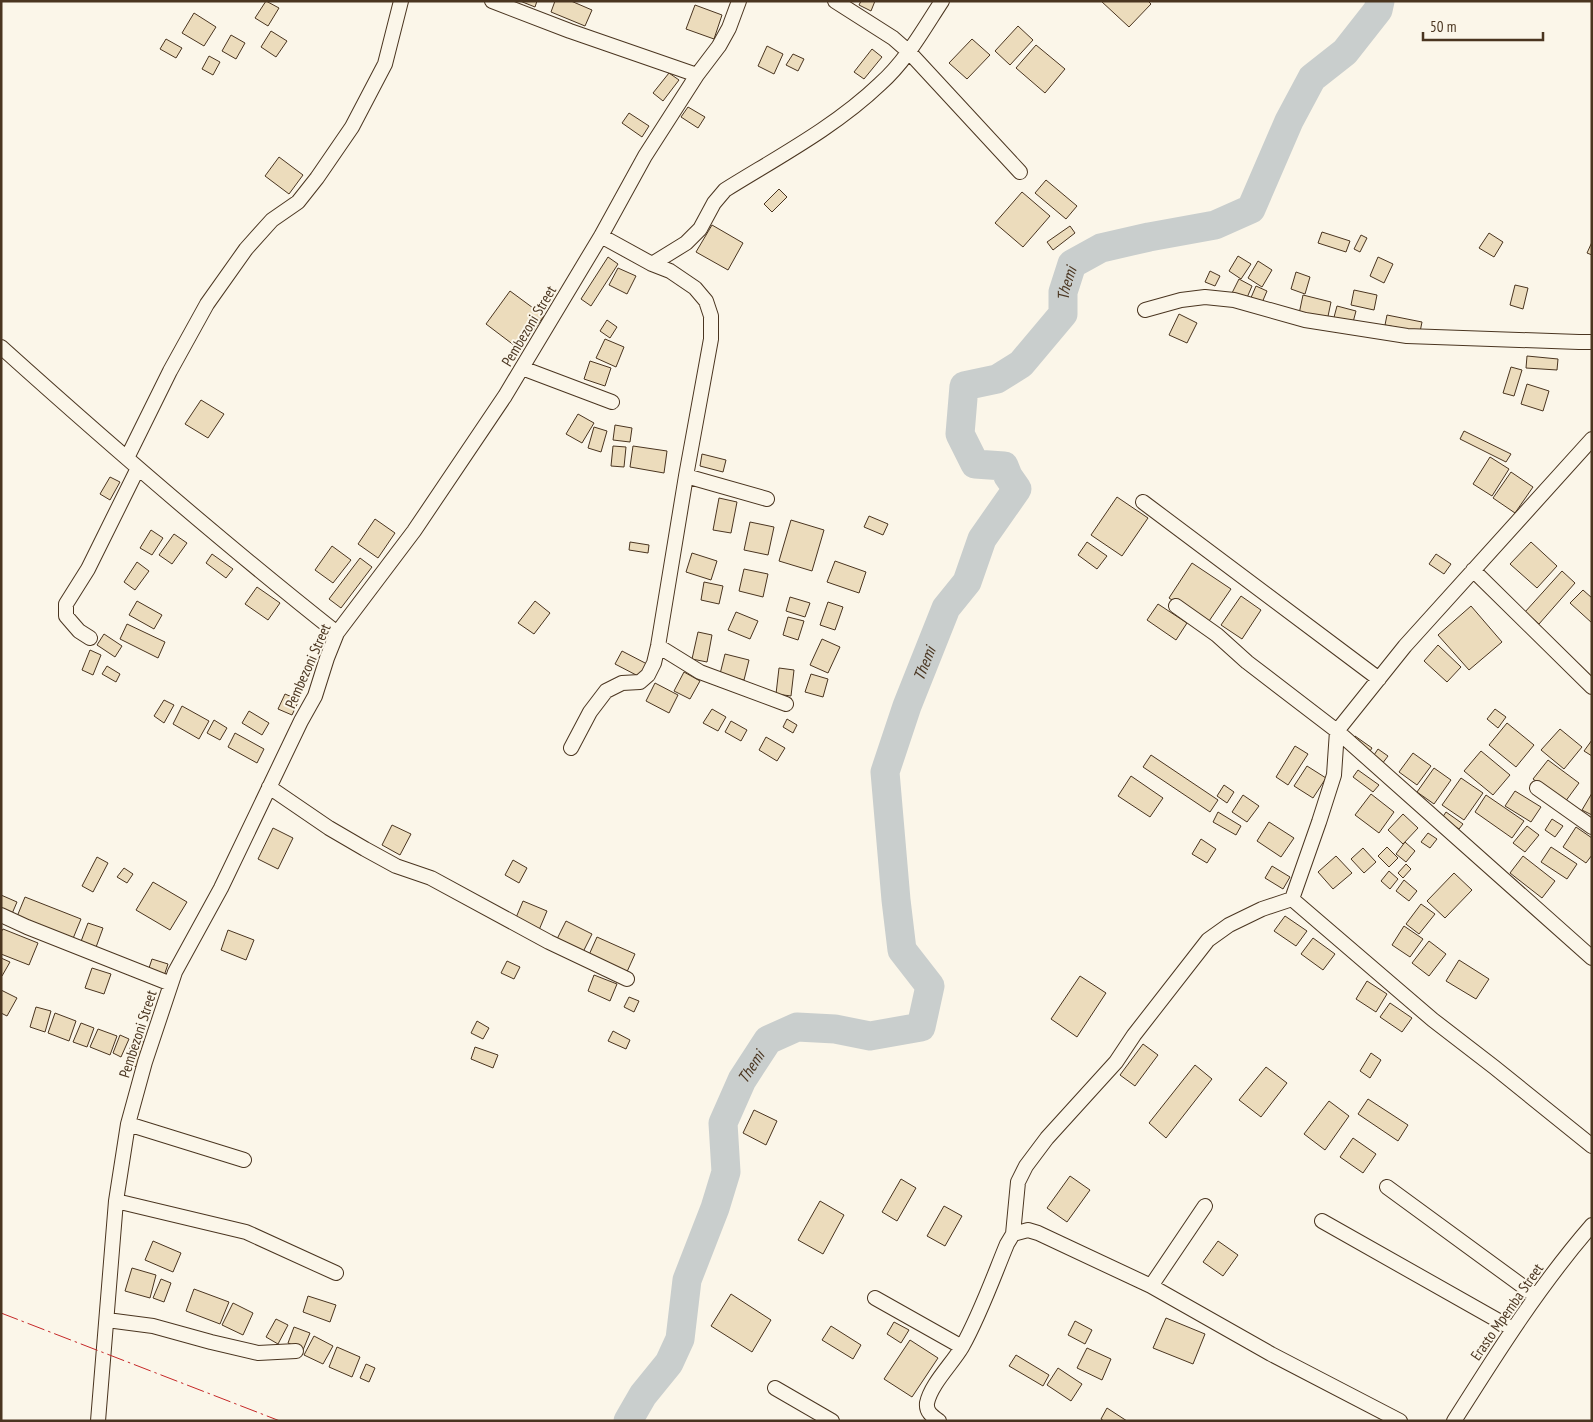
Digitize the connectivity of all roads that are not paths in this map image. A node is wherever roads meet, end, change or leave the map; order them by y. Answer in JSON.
{"nodes":[{"id":1,"x":401,"y":1,"type":"edge"},
{"id":2,"x":492,"y":1,"type":"edge"},
{"id":3,"x":739,"y":1,"type":"edge"},
{"id":4,"x":835,"y":1,"type":"edge"},
{"id":5,"x":942,"y":1,"type":"edge"},
{"id":6,"x":909,"y":52,"type":"junction"},
{"id":7,"x":697,"y":75,"type":"junction"},
{"id":8,"x":1020,"y":172,"type":"dead end"},
{"id":9,"x":601,"y":236,"type":"junction"},
{"id":10,"x":652,"y":264,"type":"junction"},
{"id":11,"x":1145,"y":310,"type":"dead end"},
{"id":12,"x":1592,"y":342,"type":"edge"},
{"id":13,"x":1,"y":348,"type":"edge"},
{"id":14,"x":522,"y":368,"type":"junction"},
{"id":15,"x":612,"y":402,"type":"dead end"},
{"id":16,"x":1592,"y":439,"type":"edge"},
{"id":17,"x":127,"y":458,"type":"junction"},
{"id":18,"x":138,"y":468,"type":"junction"},
{"id":19,"x":686,"y":476,"type":"junction"},
{"id":20,"x":767,"y":499,"type":"dead end"},
{"id":21,"x":1143,"y":502,"type":"dead end"},
{"id":22,"x":1473,"y":570,"type":"junction"},
{"id":23,"x":1176,"y":606,"type":"dead end"},
{"id":24,"x":337,"y":633,"type":"junction"},
{"id":25,"x":90,"y":638,"type":"dead end"},
{"id":26,"x":658,"y":646,"type":"junction"},
{"id":27,"x":1379,"y":678,"type":"junction"},
{"id":28,"x":1592,"y":687,"type":"edge"},
{"id":29,"x":786,"y":704,"type":"dead end"},
{"id":30,"x":1338,"y":731,"type":"junction"},
{"id":31,"x":571,"y":748,"type":"dead end"},
{"id":32,"x":269,"y":787,"type":"junction"},
{"id":33,"x":1537,"y":788,"type":"dead end"},
{"id":34,"x":1592,"y":827,"type":"edge"},
{"id":35,"x":1292,"y":899,"type":"junction"},
{"id":36,"x":1,"y":915,"type":"edge"},
{"id":37,"x":1592,"y":958,"type":"edge"},
{"id":38,"x":627,"y":979,"type":"dead end"},
{"id":39,"x":171,"y":984,"type":"junction"},
{"id":40,"x":128,"y":1124,"type":"junction"},
{"id":41,"x":1592,"y":1146,"type":"edge"},
{"id":42,"x":244,"y":1160,"type":"dead end"},
{"id":43,"x":1387,"y":1187,"type":"dead end"},
{"id":44,"x":116,"y":1201,"type":"junction"},
{"id":45,"x":1205,"y":1206,"type":"dead end"},
{"id":46,"x":1322,"y":1221,"type":"dead end"},
{"id":47,"x":1592,"y":1226,"type":"edge"},
{"id":48,"x":1013,"y":1234,"type":"junction"},
{"id":49,"x":336,"y":1273,"type":"dead end"},
{"id":50,"x":1151,"y":1286,"type":"junction"},
{"id":51,"x":1536,"y":1296,"type":"junction"},
{"id":52,"x":875,"y":1298,"type":"dead end"},
{"id":53,"x":107,"y":1320,"type":"junction"},
{"id":54,"x":1512,"y":1329,"type":"junction"},
{"id":55,"x":962,"y":1347,"type":"junction"},
{"id":56,"x":296,"y":1351,"type":"dead end"},
{"id":57,"x":775,"y":1388,"type":"dead end"},
{"id":58,"x":927,"y":1408,"type":"junction"},
{"id":59,"x":98,"y":1421,"type":"edge"},
{"id":60,"x":832,"y":1421,"type":"edge"},
{"id":61,"x":920,"y":1421,"type":"edge"},
{"id":62,"x":939,"y":1421,"type":"edge"},
{"id":63,"x":1400,"y":1421,"type":"edge"},
{"id":64,"x":1454,"y":1421,"type":"edge"}],
"edges":[{"from":1,"to":17,"type":"street"},
{"from":2,"to":7,"type":"street"},
{"from":3,"to":7,"type":"street","name":"Pembezoni Street"},
{"from":4,"to":6,"type":"street"},
{"from":5,"to":6,"type":"street"},
{"from":6,"to":8,"type":"street"},
{"from":6,"to":10,"type":"street"},
{"from":7,"to":9,"type":"street","name":"Pembezoni Street"},
{"from":9,"to":10,"type":"street"},
{"from":9,"to":14,"type":"street","name":"Pembezoni Street"},
{"from":10,"to":19,"type":"street"},
{"from":11,"to":12,"type":"street"},
{"from":13,"to":17,"type":"street"},
{"from":14,"to":15,"type":"street"},
{"from":14,"to":24,"type":"street","name":"Pembezoni Street"},
{"from":16,"to":22,"type":"street"},
{"from":17,"to":18,"type":"street"},
{"from":18,"to":24,"type":"street"},
{"from":18,"to":25,"type":"street"},
{"from":19,"to":20,"type":"street"},
{"from":19,"to":26,"type":"street"},
{"from":21,"to":27,"type":"street"},
{"from":22,"to":27,"type":"street"},
{"from":22,"to":28,"type":"street"},
{"from":23,"to":30,"type":"street"},
{"from":24,"to":32,"type":"street","name":"Pembezoni Street"},
{"from":26,"to":29,"type":"street"},
{"from":26,"to":31,"type":"street"},
{"from":27,"to":30,"type":"street"},
{"from":30,"to":35,"type":"street"},
{"from":30,"to":37,"type":"street"},
{"from":32,"to":38,"type":"street"},
{"from":32,"to":39,"type":"street","name":"Pembezoni Street"},
{"from":33,"to":34,"type":"street"},
{"from":35,"to":41,"type":"street"},
{"from":35,"to":48,"type":"street"},
{"from":36,"to":39,"type":"street"},
{"from":39,"to":40,"type":"street","name":"Pembezoni Street"},
{"from":40,"to":42,"type":"street"},
{"from":40,"to":44,"type":"street","name":"Pembezoni Street"},
{"from":43,"to":51,"type":"street"},
{"from":44,"to":49,"type":"street"},
{"from":44,"to":53,"type":"street","name":"Pembezoni Street"},
{"from":45,"to":50,"type":"street"},
{"from":46,"to":54,"type":"street"},
{"from":47,"to":51,"type":"street","name":"Erasto Mpemba Street"},
{"from":48,"to":50,"type":"street"},
{"from":48,"to":55,"type":"street"},
{"from":50,"to":63,"type":"street"},
{"from":51,"to":54,"type":"street","name":"Erasto Mpemba Street"},
{"from":52,"to":55,"type":"street"},
{"from":53,"to":56,"type":"street"},
{"from":53,"to":59,"type":"street","name":"Pembezoni Street"},
{"from":54,"to":64,"type":"street","name":"Erasto Mpemba Street"},
{"from":55,"to":58,"type":"street"},
{"from":57,"to":60,"type":"street"},
{"from":58,"to":61,"type":"street"},
{"from":58,"to":62,"type":"street"}]}
